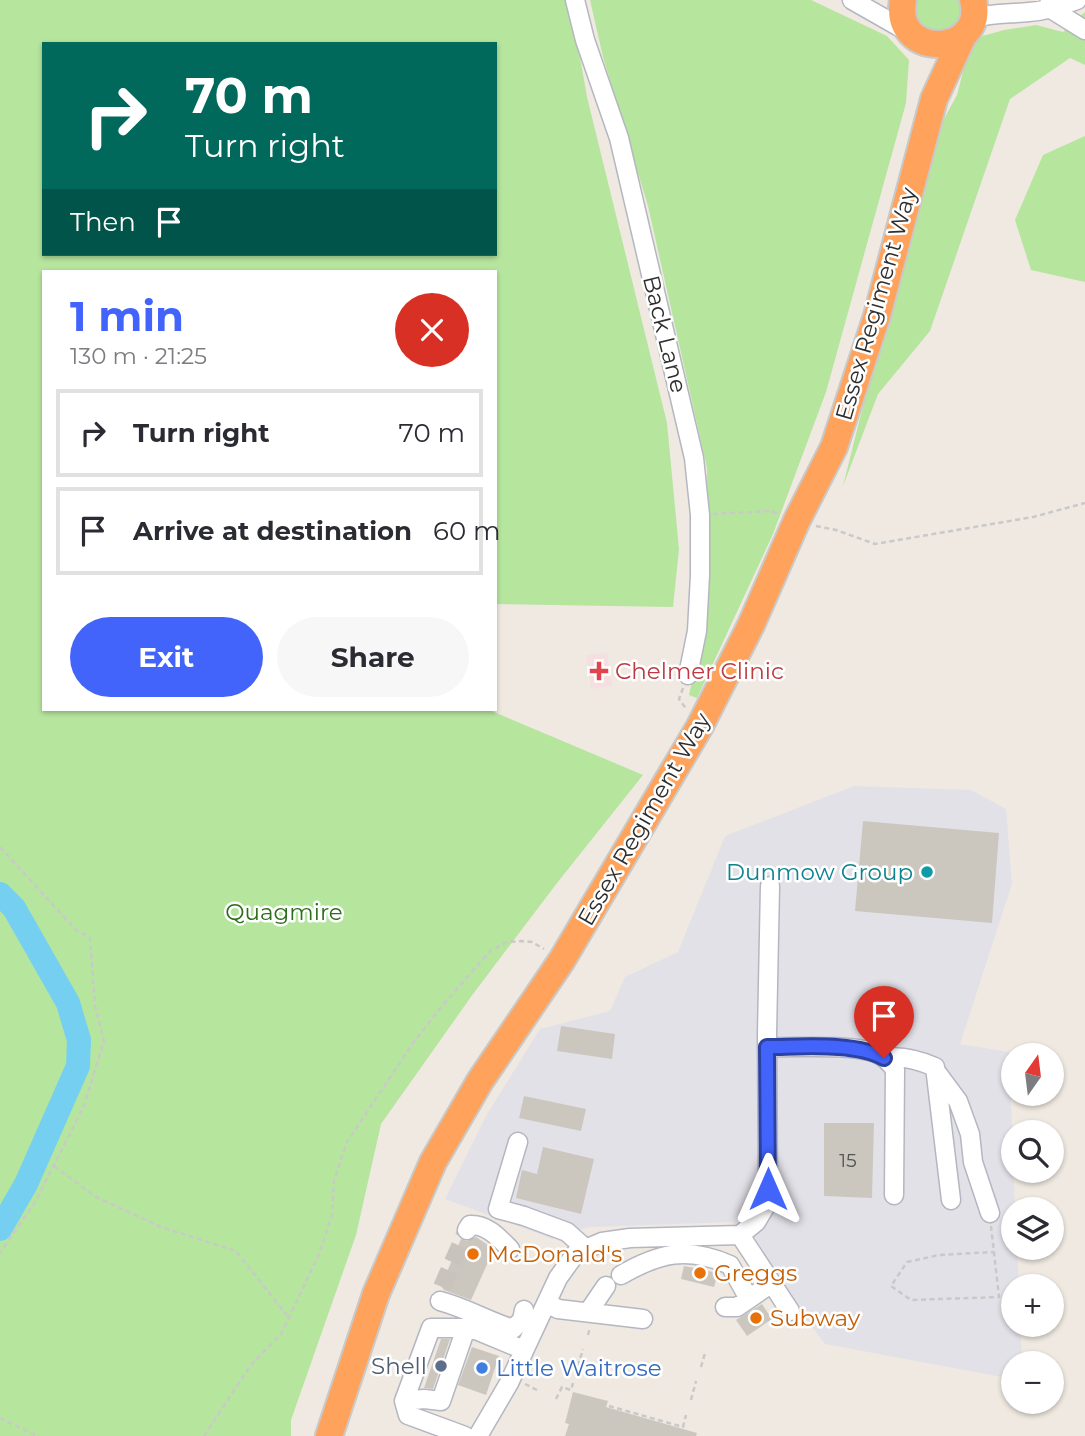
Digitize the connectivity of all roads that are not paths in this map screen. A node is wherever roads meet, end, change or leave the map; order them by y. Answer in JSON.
{"nodes":[{"id":1,"x":575,"y":0,"type":"edge"},
{"id":2,"x":852,"y":0,"type":"edge"},
{"id":3,"x":903,"y":0,"type":"edge"},
{"id":4,"x":1077,"y":0,"type":"edge"},
{"id":5,"x":1049,"y":5,"type":"edge"},
{"id":6,"x":970,"y":18,"type":"edge"},
{"id":7,"x":1085,"y":30,"type":"edge"},
{"id":8,"x":917,"y":38,"type":"junction"},
{"id":9,"x":934,"y":99,"type":"junction"},
{"id":10,"x":688,"y":675,"type":"road end"},
{"id":11,"x":770,"y":886,"type":"dead end"},
{"id":12,"x":767,"y":1044,"type":"junction"},
{"id":13,"x":884,"y":1058,"type":"junction"},
{"id":14,"x":935,"y":1070,"type":"junction"},
{"id":15,"x":518,"y":1142,"type":"dead end"},
{"id":16,"x":894,"y":1195,"type":"dead end"},
{"id":17,"x":951,"y":1200,"type":"dead end"},
{"id":18,"x":990,"y":1213,"type":"road end"},
{"id":19,"x":467,"y":1230,"type":"dead end"},
{"id":20,"x":740,"y":1235,"type":"junction"},
{"id":21,"x":510,"y":1249,"type":"dead end"},
{"id":22,"x":586,"y":1249,"type":"junction"},
{"id":23,"x":772,"y":1283,"type":"junction"},
{"id":24,"x":441,"y":1294,"type":"dead end"},
{"id":25,"x":749,"y":1299,"type":"junction"},
{"id":26,"x":547,"y":1303,"type":"junction"},
{"id":27,"x":726,"y":1307,"type":"dead end"},
{"id":28,"x":524,"y":1310,"type":"dead end"},
{"id":29,"x":589,"y":1311,"type":"junction"},
{"id":30,"x":790,"y":1311,"type":"dead end"},
{"id":31,"x":643,"y":1319,"type":"dead end"},
{"id":32,"x":466,"y":1328,"type":"junction"},
{"id":33,"x":524,"y":1350,"type":"junction"},
{"id":34,"x":406,"y":1408,"type":"junction"},
{"id":35,"x":329,"y":1436,"type":"edge"},
{"id":36,"x":465,"y":1436,"type":"edge"},
{"id":37,"x":478,"y":1436,"type":"edge"}],
"edges":[{"from":1,"to":10,"type":"street","name":"Back Lane"},
{"from":2,"to":8,"type":"street"},
{"from":3,"to":8,"type":"highway","name":"Essex Regiment Way"},
{"from":4,"to":5,"type":"street"},
{"from":5,"to":6,"type":"street"},
{"from":5,"to":7,"type":"street"},
{"from":6,"to":8,"type":"highway"},
{"from":6,"to":9,"type":"highway","name":"Essex Regiment Way"},
{"from":8,"to":9,"type":"highway","name":"Essex Regiment Way"},
{"from":9,"to":35,"type":"highway","name":"Essex Regiment Way"},
{"from":11,"to":12,"type":"street"},
{"from":12,"to":13,"type":"street"},
{"from":12,"to":20,"type":"street"},
{"from":13,"to":14,"type":"street"},
{"from":13,"to":16,"type":"street"},
{"from":14,"to":17,"type":"street"},
{"from":14,"to":18,"type":"street"},
{"from":15,"to":22,"type":"street"},
{"from":19,"to":21,"type":"street"},
{"from":20,"to":22,"type":"street"},
{"from":20,"to":23,"type":"street"},
{"from":22,"to":26,"type":"street"},
{"from":23,"to":25,"type":"street"},
{"from":23,"to":30,"type":"street"},
{"from":24,"to":28,"type":"street"},
{"from":25,"to":27,"type":"street"},
{"from":25,"to":29,"type":"street"},
{"from":26,"to":29,"type":"street"},
{"from":26,"to":33,"type":"street"},
{"from":29,"to":31,"type":"street"},
{"from":32,"to":33,"type":"street"},
{"from":32,"to":34,"type":"street"},
{"from":32,"to":34,"type":"street"},
{"from":33,"to":37,"type":"street"},
{"from":34,"to":36,"type":"street"}]}
